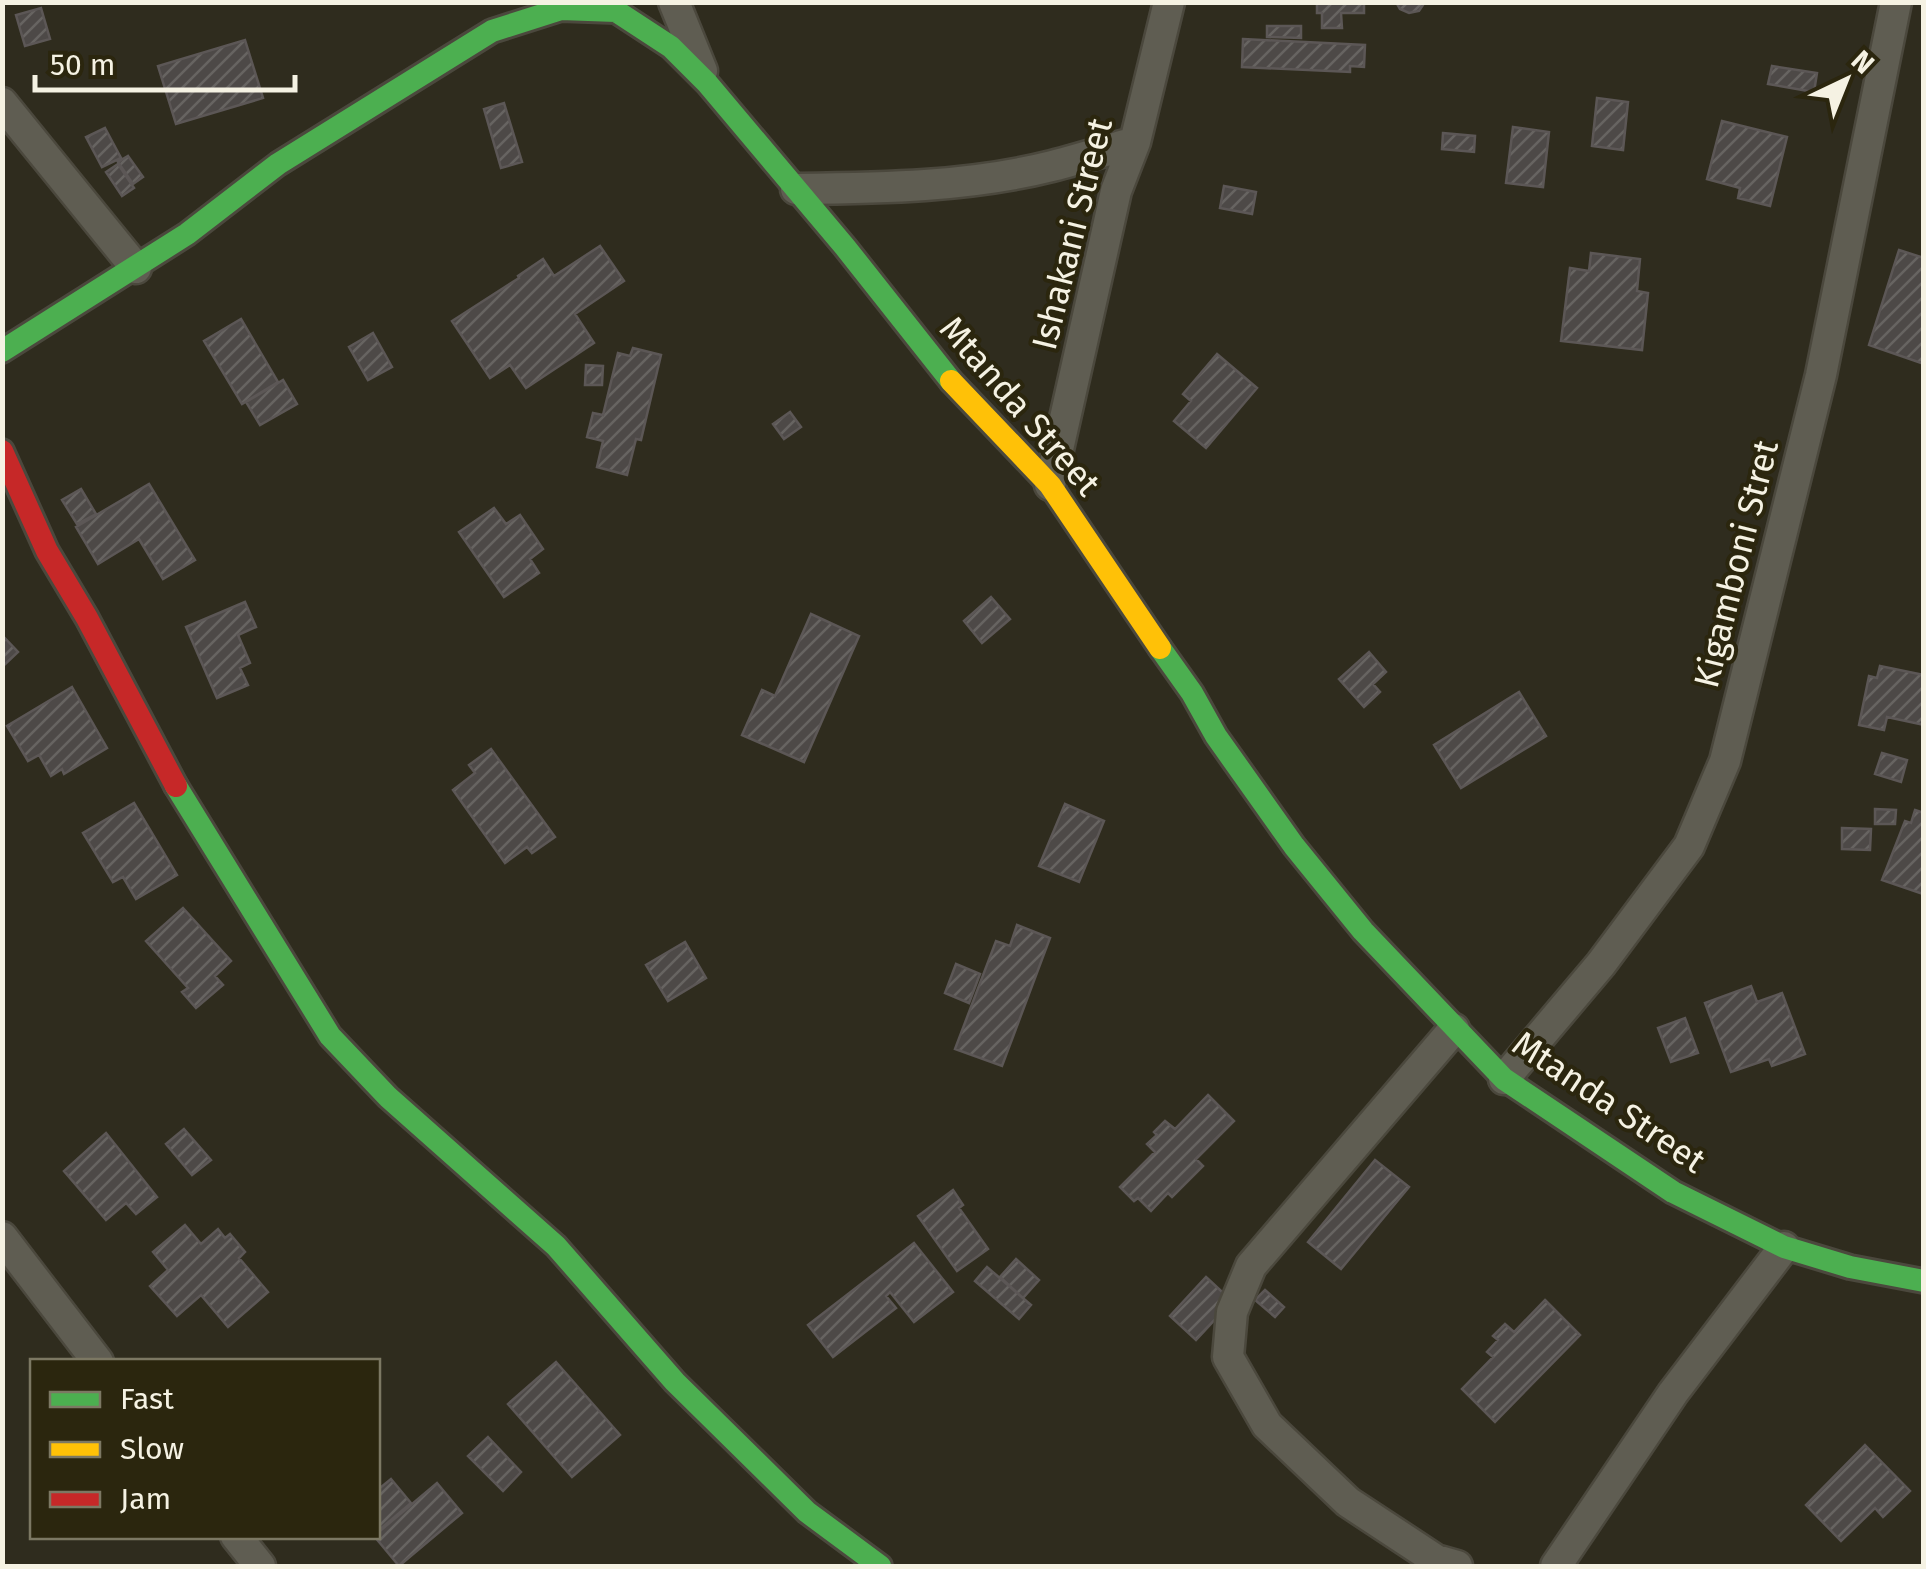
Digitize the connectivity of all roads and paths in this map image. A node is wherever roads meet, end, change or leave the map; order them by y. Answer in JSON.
{"nodes":[{"id":1,"x":674,"y":2,"type":"edge"},
{"id":2,"x":1169,"y":2,"type":"edge"},
{"id":3,"x":1896,"y":2,"type":"edge"},
{"id":4,"x":707,"y":83,"type":"junction"},
{"id":5,"x":2,"y":103,"type":"edge"},
{"id":6,"x":1135,"y":142,"type":"junction"},
{"id":7,"x":796,"y":189,"type":"junction"},
{"id":8,"x":136,"y":268,"type":"junction"},
{"id":9,"x":2,"y":351,"type":"edge"},
{"id":10,"x":2,"y":451,"type":"edge"},
{"id":11,"x":1050,"y":485,"type":"junction"},
{"id":12,"x":1454,"y":1029,"type":"junction"},
{"id":13,"x":1504,"y":1078,"type":"junction"},
{"id":14,"x":2,"y":1237,"type":"edge"},
{"id":15,"x":1784,"y":1246,"type":"junction"},
{"id":16,"x":1924,"y":1282,"type":"edge"},
{"id":17,"x":96,"y":1359,"type":"edge"},
{"id":18,"x":238,"y":1539,"type":"edge"},
{"id":19,"x":260,"y":1566,"type":"edge"},
{"id":20,"x":880,"y":1566,"type":"edge"},
{"id":21,"x":1458,"y":1566,"type":"edge"},
{"id":22,"x":1556,"y":1566,"type":"edge"}],
"edges":[{"from":1,"to":4,"type":"street"},
{"from":2,"to":6,"type":"street","name":"Ishakani Street"},
{"from":3,"to":13,"type":"street","name":"Kigamboni Stret"},
{"from":4,"to":7,"type":"street","name":"Mtanda Street"},
{"from":4,"to":8,"type":"street","name":"Mtanda Street"},
{"from":5,"to":8,"type":"street"},
{"from":6,"to":7,"type":"street"},
{"from":6,"to":11,"type":"street","name":"Ishakani Street"},
{"from":7,"to":11,"type":"street","name":"Mtanda Street"},
{"from":8,"to":9,"type":"street","name":"Mtanda Street"},
{"from":10,"to":20,"type":"street"},
{"from":11,"to":12,"type":"street","name":"Mtanda Street"},
{"from":12,"to":13,"type":"street","name":"Mtanda Street"},
{"from":12,"to":21,"type":"street"},
{"from":13,"to":15,"type":"street","name":"Mtanda Street"},
{"from":14,"to":17,"type":"street"},
{"from":15,"to":16,"type":"street","name":"Mtanda Street"},
{"from":15,"to":22,"type":"street"},
{"from":18,"to":19,"type":"street"}]}
